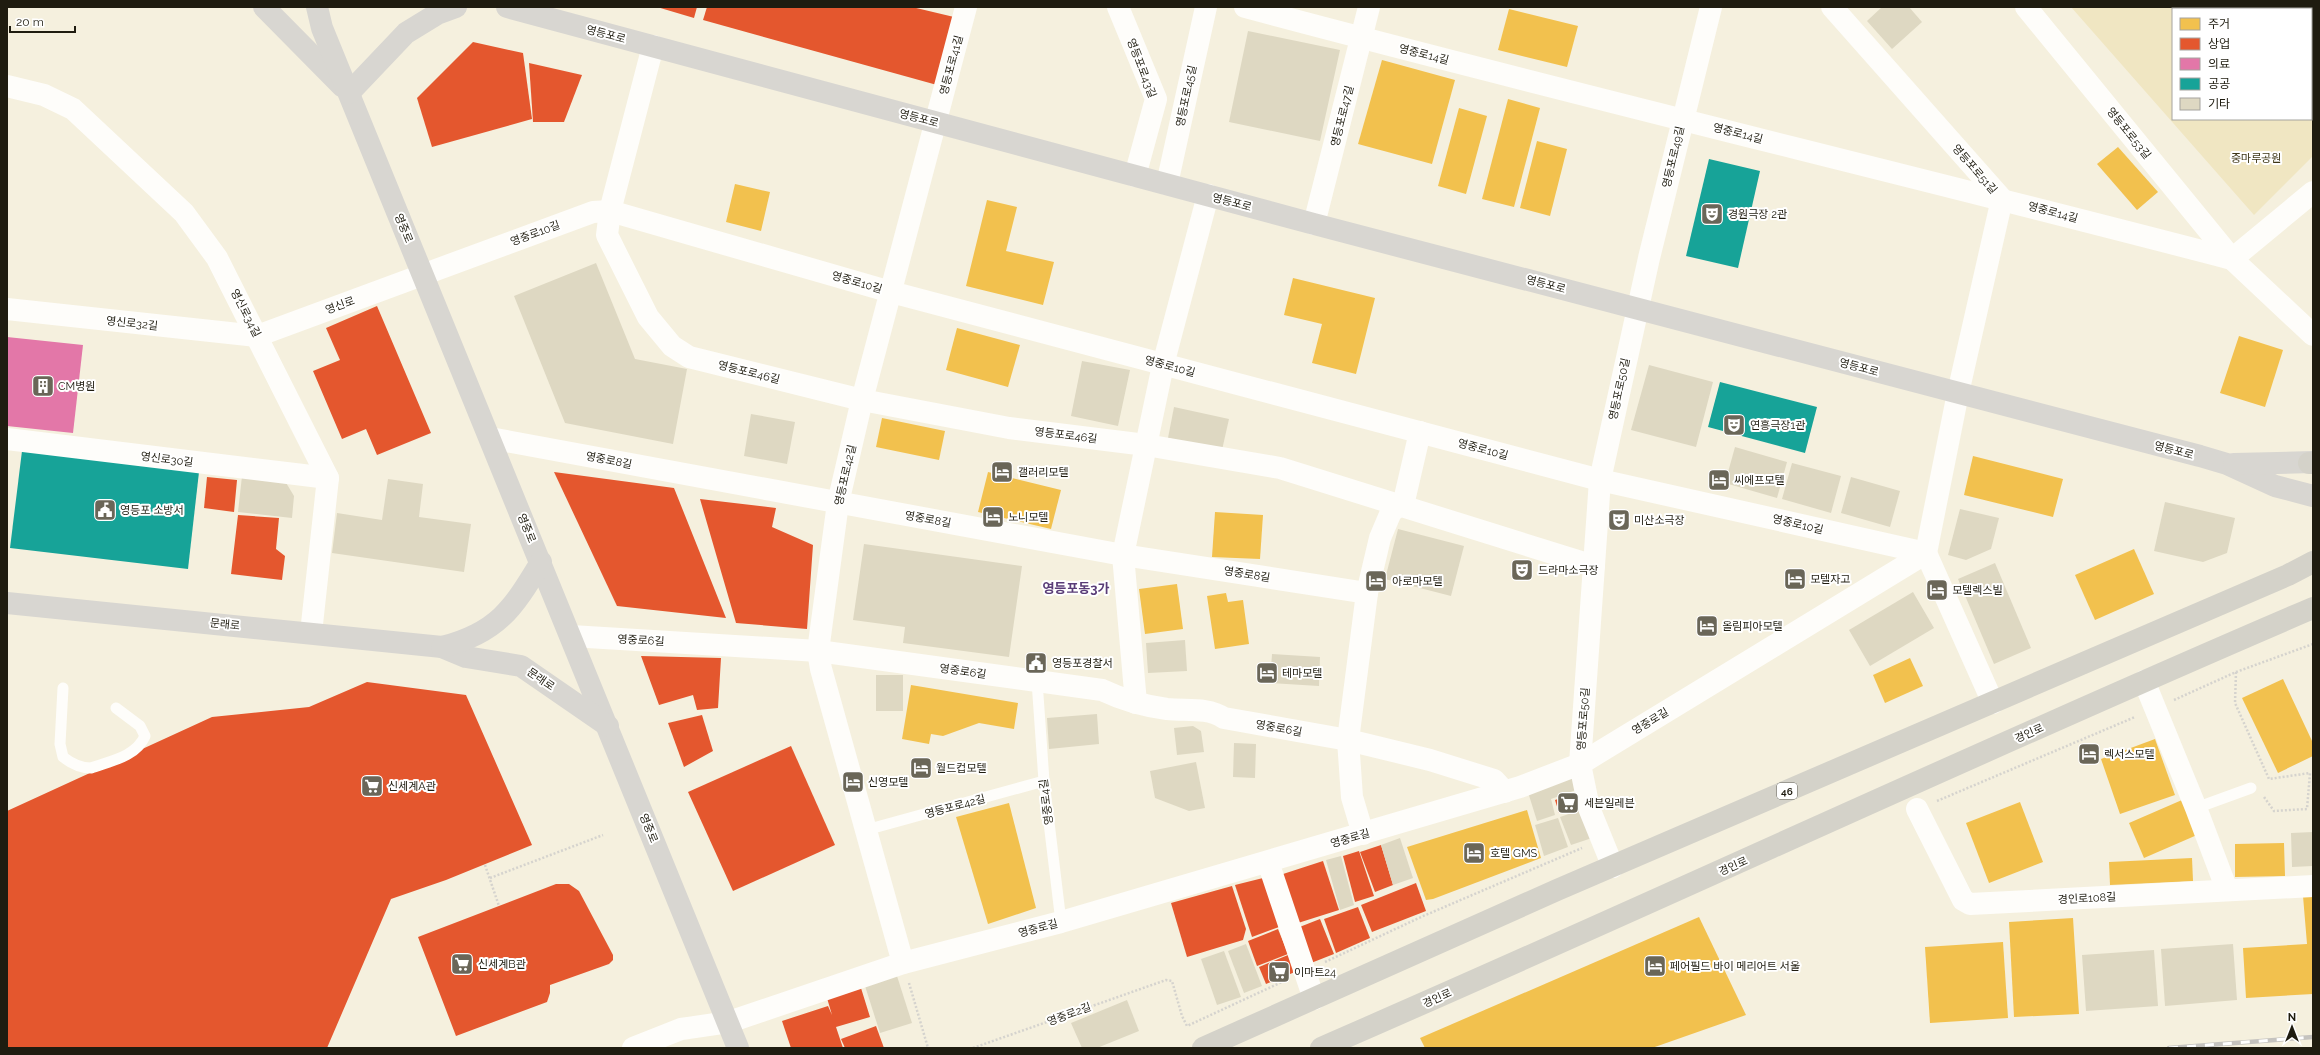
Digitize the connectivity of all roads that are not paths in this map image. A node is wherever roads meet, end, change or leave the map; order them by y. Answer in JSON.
{"nodes":[{"id":1,"x":264,"y":7,"type":"edge"},
{"id":2,"x":317,"y":7,"type":"edge"},
{"id":3,"x":456,"y":7,"type":"edge"},
{"id":4,"x":507,"y":7,"type":"edge"},
{"id":5,"x":966,"y":7,"type":"edge"},
{"id":6,"x":1118,"y":7,"type":"edge"},
{"id":7,"x":1206,"y":7,"type":"edge"},
{"id":8,"x":1245,"y":7,"type":"edge"},
{"id":9,"x":1369,"y":7,"type":"edge"},
{"id":10,"x":1711,"y":7,"type":"edge"},
{"id":11,"x":1832,"y":7,"type":"edge"},
{"id":12,"x":2026,"y":7,"type":"edge"},
{"id":13,"x":1362,"y":38,"type":"junction"},
{"id":14,"x":653,"y":46,"type":"junction"},
{"id":15,"x":7,"y":86,"type":"edge"},
{"id":16,"x":349,"y":93,"type":"junction"},
{"id":17,"x":1682,"y":119,"type":"junction"},
{"id":18,"x":936,"y":122,"type":"junction"},
{"id":19,"x":1135,"y":176,"type":"junction"},
{"id":20,"x":1167,"y":184,"type":"junction"},
{"id":21,"x":2313,"y":192,"type":"edge"},
{"id":22,"x":1208,"y":196,"type":"junction"},
{"id":23,"x":2002,"y":199,"type":"junction"},
{"id":24,"x":610,"y":211,"type":"junction"},
{"id":25,"x":1314,"y":224,"type":"junction"},
{"id":26,"x":2232,"y":259,"type":"junction"},
{"id":27,"x":423,"y":274,"type":"junction"},
{"id":28,"x":890,"y":292,"type":"junction"},
{"id":29,"x":1638,"y":308,"type":"junction"},
{"id":30,"x":7,"y":309,"type":"edge"},
{"id":31,"x":2313,"y":335,"type":"edge"},
{"id":32,"x":257,"y":336,"type":"junction"},
{"id":33,"x":1163,"y":365,"type":"junction"},
{"id":34,"x":1958,"y":393,"type":"junction"},
{"id":35,"x":862,"y":400,"type":"junction"},
{"id":36,"x":1420,"y":432,"type":"junction"},
{"id":37,"x":490,"y":438,"type":"junction"},
{"id":38,"x":7,"y":439,"type":"edge"},
{"id":39,"x":1146,"y":445,"type":"junction"},
{"id":40,"x":2312,"y":463,"type":"edge"},
{"id":41,"x":2226,"y":464,"type":"junction"},
{"id":42,"x":328,"y":478,"type":"junction"},
{"id":43,"x":1600,"y":480,"type":"junction"},
{"id":44,"x":2313,"y":496,"type":"edge"},
{"id":45,"x":838,"y":503,"type":"junction"},
{"id":46,"x":1398,"y":506,"type":"junction"},
{"id":47,"x":1926,"y":553,"type":"junction"},
{"id":48,"x":1123,"y":555,"type":"junction"},
{"id":49,"x":541,"y":562,"type":"junction"},
{"id":50,"x":2313,"y":562,"type":"edge"},
{"id":51,"x":1594,"y":566,"type":"junction"},
{"id":52,"x":1367,"y":593,"type":"junction"},
{"id":53,"x":7,"y":603,"type":"edge"},
{"id":54,"x":2313,"y":608,"type":"edge"},
{"id":55,"x":311,"y":633,"type":"junction"},
{"id":56,"x":571,"y":636,"type":"junction"},
{"id":57,"x":442,"y":647,"type":"junction"},
{"id":58,"x":818,"y":650,"type":"junction"},
{"id":59,"x":1037,"y":681,"type":"junction"},
{"id":60,"x":2144,"y":682,"type":"junction"},
{"id":61,"x":64,"y":688,"type":"dead end"},
{"id":62,"x":1136,"y":703,"type":"junction"},
{"id":63,"x":1992,"y":703,"type":"junction"},
{"id":64,"x":116,"y":708,"type":"dead end"},
{"id":65,"x":608,"y":726,"type":"junction"},
{"id":66,"x":1348,"y":740,"type":"junction"},
{"id":67,"x":1580,"y":764,"type":"junction"},
{"id":68,"x":1044,"y":781,"type":"junction"},
{"id":69,"x":2251,"y":788,"type":"road end"},
{"id":70,"x":1505,"y":792,"type":"junction"},
{"id":71,"x":2196,"y":808,"type":"junction"},
{"id":72,"x":1917,"y":809,"type":"road end"},
{"id":73,"x":866,"y":830,"type":"junction"},
{"id":74,"x":1363,"y":834,"type":"junction"},
{"id":75,"x":1268,"y":862,"type":"junction"},
{"id":76,"x":1613,"y":866,"type":"junction"},
{"id":77,"x":2313,"y":886,"type":"edge"},
{"id":78,"x":2227,"y":890,"type":"junction"},
{"id":79,"x":1061,"y":922,"type":"junction"},
{"id":80,"x":903,"y":963,"type":"junction"},
{"id":81,"x":1314,"y":999,"type":"junction"},
{"id":82,"x":729,"y":1022,"type":"junction"},
{"id":83,"x":1262,"y":1023,"type":"junction"},
{"id":84,"x":633,"y":1048,"type":"edge"},
{"id":85,"x":738,"y":1048,"type":"edge"},
{"id":86,"x":1203,"y":1048,"type":"edge"},
{"id":87,"x":1223,"y":1048,"type":"edge"},
{"id":88,"x":1321,"y":1048,"type":"edge"}],
"edges":[{"from":1,"to":16,"type":"main road"},
{"from":2,"to":16,"type":"main road","name":"영중로"},
{"from":3,"to":16,"type":"main road"},
{"from":4,"to":14,"type":"main road","name":"영등포로"},
{"from":5,"to":18,"type":"street","name":"영등포로41길"},
{"from":6,"to":19,"type":"street","name":"영등포로43길"},
{"from":7,"to":20,"type":"street","name":"영등포로45길"},
{"from":8,"to":13,"type":"street","name":"영중로14길"},
{"from":9,"to":13,"type":"street","name":"영등포로47길"},
{"from":10,"to":17,"type":"street","name":"영등포로49길"},
{"from":11,"to":23,"type":"street","name":"영등포로51길"},
{"from":12,"to":26,"type":"street","name":"영등포로53길"},
{"from":13,"to":17,"type":"street","name":"영중로14길"},
{"from":13,"to":25,"type":"street","name":"영등포로47길"},
{"from":14,"to":18,"type":"main road","name":"영등포로"},
{"from":14,"to":24,"type":"street","name":"영등포로46길"},
{"from":15,"to":32,"type":"street","name":"영신로34길"},
{"from":16,"to":27,"type":"main road","name":"영중로"},
{"from":17,"to":23,"type":"street","name":"영중로14길"},
{"from":17,"to":29,"type":"street","name":"영등포로49길"},
{"from":18,"to":19,"type":"main road","name":"영등포로"},
{"from":18,"to":28,"type":"street","name":"영등포로42길"},
{"from":19,"to":20,"type":"main road","name":"영등포로"},
{"from":20,"to":22,"type":"main road","name":"영등포로"},
{"from":21,"to":26,"type":"street"},
{"from":22,"to":25,"type":"main road","name":"영등포로"},
{"from":22,"to":33,"type":"street"},
{"from":23,"to":26,"type":"street","name":"영중로14길"},
{"from":23,"to":34,"type":"street","name":"영등포로51길"},
{"from":24,"to":27,"type":"street","name":"영중로10길"},
{"from":24,"to":28,"type":"street","name":"영중로10길"},
{"from":24,"to":35,"type":"street","name":"영등포로46길"},
{"from":25,"to":29,"type":"main road","name":"영등포로"},
{"from":26,"to":31,"type":"street","name":"영등포로53길"},
{"from":27,"to":32,"type":"street","name":"영신로"},
{"from":27,"to":37,"type":"main road","name":"영중로"},
{"from":28,"to":33,"type":"street","name":"영중로10길"},
{"from":28,"to":35,"type":"street","name":"영등포로42길"},
{"from":29,"to":34,"type":"main road","name":"영등포로"},
{"from":29,"to":43,"type":"street","name":"영등포로50길"},
{"from":30,"to":32,"type":"street","name":"영신로32길"},
{"from":32,"to":42,"type":"street","name":"영신로34길"},
{"from":33,"to":36,"type":"street","name":"영중로10길"},
{"from":33,"to":39,"type":"street"},
{"from":34,"to":41,"type":"main road","name":"영등포로"},
{"from":34,"to":47,"type":"street"},
{"from":35,"to":39,"type":"street","name":"영등포로46길"},
{"from":35,"to":45,"type":"street","name":"영등포로42길"},
{"from":36,"to":43,"type":"street","name":"영중로10길"},
{"from":36,"to":46,"type":"street"},
{"from":37,"to":45,"type":"street","name":"영중로8길"},
{"from":37,"to":49,"type":"main road","name":"영중로"},
{"from":38,"to":42,"type":"street","name":"영신로30길"},
{"from":39,"to":46,"type":"street","name":"영등포로46길"},
{"from":39,"to":48,"type":"street"},
{"from":40,"to":41,"type":"main road","name":"영등포로"},
{"from":41,"to":44,"type":"main road","name":"영등포로"},
{"from":42,"to":55,"type":"street"},
{"from":43,"to":47,"type":"street","name":"영중로10길"},
{"from":43,"to":51,"type":"street","name":"영등포로50길"},
{"from":45,"to":48,"type":"street","name":"영중로8길"},
{"from":45,"to":58,"type":"street","name":"영등포로42길"},
{"from":46,"to":51,"type":"street"},
{"from":46,"to":52,"type":"street"},
{"from":47,"to":63,"type":"street"},
{"from":47,"to":67,"type":"street","name":"영중로길"},
{"from":48,"to":52,"type":"street","name":"영중로8길"},
{"from":48,"to":62,"type":"street"},
{"from":49,"to":56,"type":"main road","name":"영중로"},
{"from":49,"to":57,"type":"main road","name":"문래로"},
{"from":50,"to":63,"type":"main road","number":"46"},
{"from":51,"to":67,"type":"street","name":"영등포로50길"},
{"from":52,"to":66,"type":"street"},
{"from":53,"to":55,"type":"main road","name":"문래로"},
{"from":54,"to":60,"type":"main road","name":"경인로"},
{"from":55,"to":57,"type":"main road","name":"문래로"},
{"from":56,"to":58,"type":"street","name":"영중로6길"},
{"from":56,"to":65,"type":"main road","name":"영중로"},
{"from":57,"to":65,"type":"main road","name":"문래로"},
{"from":58,"to":59,"type":"street","name":"영중로6길"},
{"from":58,"to":73,"type":"street","name":"영등포로42길"},
{"from":59,"to":62,"type":"street","name":"영중로6길"},
{"from":59,"to":68,"type":"lane","name":"영중로4길"},
{"from":60,"to":71,"type":"street"},
{"from":60,"to":88,"type":"main road","name":"경인로"},
{"from":61,"to":64,"type":"lane"},
{"from":62,"to":66,"type":"street","name":"영중로6길"},
{"from":63,"to":76,"type":"main road","number":"46"},
{"from":65,"to":82,"type":"main road","name":"영중로"},
{"from":66,"to":70,"type":"street","name":"영중로6길"},
{"from":66,"to":74,"type":"street"},
{"from":67,"to":70,"type":"street","name":"영중로길"},
{"from":67,"to":76,"type":"street","name":"영등포로50길"},
{"from":68,"to":73,"type":"lane","name":"영등포로42길"},
{"from":68,"to":79,"type":"lane","name":"영중로4길"},
{"from":69,"to":71,"type":"lane"},
{"from":70,"to":74,"type":"street","name":"영중로길"},
{"from":71,"to":78,"type":"street"},
{"from":72,"to":78,"type":"street","name":"경인로108길"},
{"from":73,"to":80,"type":"street","name":"영등포로42길"},
{"from":74,"to":75,"type":"street","name":"영중로길"},
{"from":75,"to":79,"type":"street","name":"영중로길"},
{"from":75,"to":81,"type":"street"},
{"from":76,"to":81,"type":"main road","number":"46"},
{"from":77,"to":78,"type":"street","name":"경인로108길"},
{"from":79,"to":80,"type":"street","name":"영중로길"},
{"from":80,"to":82,"type":"street","name":"영중로길"},
{"from":81,"to":83,"type":"main road","number":"46"},
{"from":82,"to":84,"type":"street","name":"영중로길"},
{"from":82,"to":85,"type":"main road","name":"영중로"},
{"from":83,"to":86,"type":"main road","number":"46"},
{"from":83,"to":87,"type":"lane"}]}
